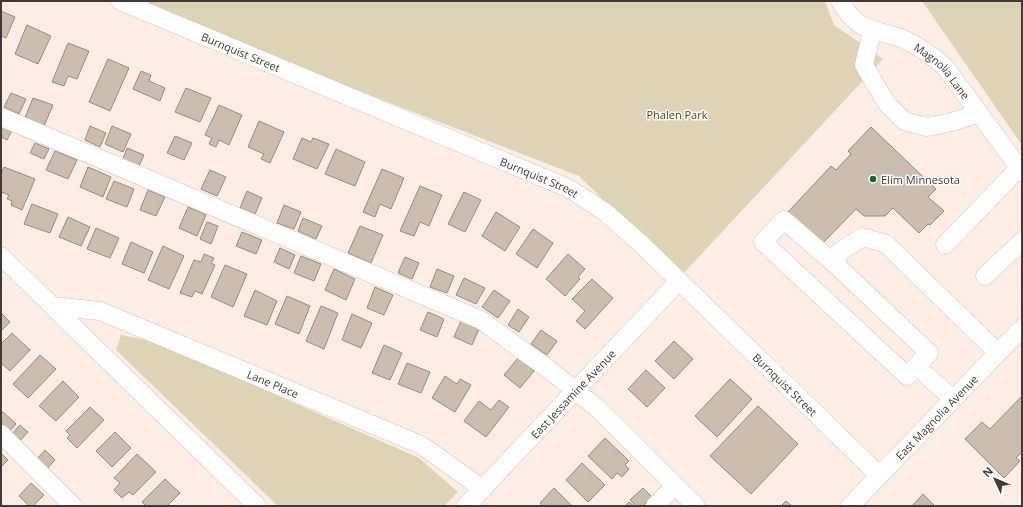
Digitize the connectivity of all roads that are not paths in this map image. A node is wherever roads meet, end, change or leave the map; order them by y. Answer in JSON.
{"nodes":[{"id":1,"x":120,"y":1,"type":"edge"},
{"id":2,"x":840,"y":1,"type":"edge"},
{"id":3,"x":872,"y":31,"type":"junction"},
{"id":4,"x":979,"y":113,"type":"junction"},
{"id":5,"x":1,"y":117,"type":"edge"},
{"id":6,"x":1021,"y":170,"type":"edge"},
{"id":7,"x":1022,"y":240,"type":"edge"},
{"id":8,"x":945,"y":246,"type":"dead end"},
{"id":9,"x":1,"y":256,"type":"edge"},
{"id":10,"x":836,"y":265,"type":"junction"},
{"id":11,"x":985,"y":276,"type":"dead end"},
{"id":12,"x":679,"y":281,"type":"junction"},
{"id":13,"x":52,"y":306,"type":"junction"},
{"id":14,"x":1022,"y":328,"type":"edge"},
{"id":15,"x":997,"y":352,"type":"junction"},
{"id":16,"x":912,"y":371,"type":"junction"},
{"id":17,"x":575,"y":391,"type":"junction"},
{"id":18,"x":952,"y":398,"type":"junction"},
{"id":19,"x":1,"y":434,"type":"edge"},
{"id":20,"x":879,"y":475,"type":"junction"},
{"id":21,"x":675,"y":486,"type":"junction"},
{"id":22,"x":483,"y":489,"type":"junction"},
{"id":23,"x":73,"y":506,"type":"edge"},
{"id":24,"x":257,"y":506,"type":"edge"},
{"id":25,"x":466,"y":506,"type":"edge"},
{"id":26,"x":655,"y":506,"type":"edge"},
{"id":27,"x":696,"y":506,"type":"edge"},
{"id":28,"x":850,"y":506,"type":"edge"}],
"edges":[{"from":1,"to":12,"type":"street","name":"Burnquist Street"},
{"from":2,"to":3,"type":"street","name":"Magnolia Lane"},
{"from":3,"to":4,"type":"street","name":"Magnolia Lane"},
{"from":3,"to":4,"type":"street"},
{"from":4,"to":6,"type":"street","name":"Magnolia Lane"},
{"from":5,"to":17,"type":"street"},
{"from":6,"to":8,"type":"street"},
{"from":7,"to":11,"type":"street"},
{"from":9,"to":13,"type":"street"},
{"from":10,"to":15,"type":"street"},
{"from":10,"to":16,"type":"street"},
{"from":10,"to":16,"type":"street"},
{"from":12,"to":17,"type":"street","name":"East Jessamine Avenue"},
{"from":12,"to":20,"type":"street","name":"Burnquist Street"},
{"from":13,"to":22,"type":"street","name":"Lane Place"},
{"from":13,"to":24,"type":"street"},
{"from":14,"to":15,"type":"street","name":"East Magnolia Avenue"},
{"from":15,"to":18,"type":"street","name":"East Magnolia Avenue"},
{"from":16,"to":18,"type":"street"},
{"from":17,"to":21,"type":"street"},
{"from":17,"to":22,"type":"street","name":"East Jessamine Avenue"},
{"from":18,"to":20,"type":"street","name":"East Magnolia Avenue"},
{"from":19,"to":23,"type":"street"},
{"from":20,"to":28,"type":"street","name":"East Magnolia Avenue"},
{"from":21,"to":26,"type":"street"},
{"from":21,"to":27,"type":"street"},
{"from":22,"to":25,"type":"street","name":"East Jessamine Avenue"}]}
